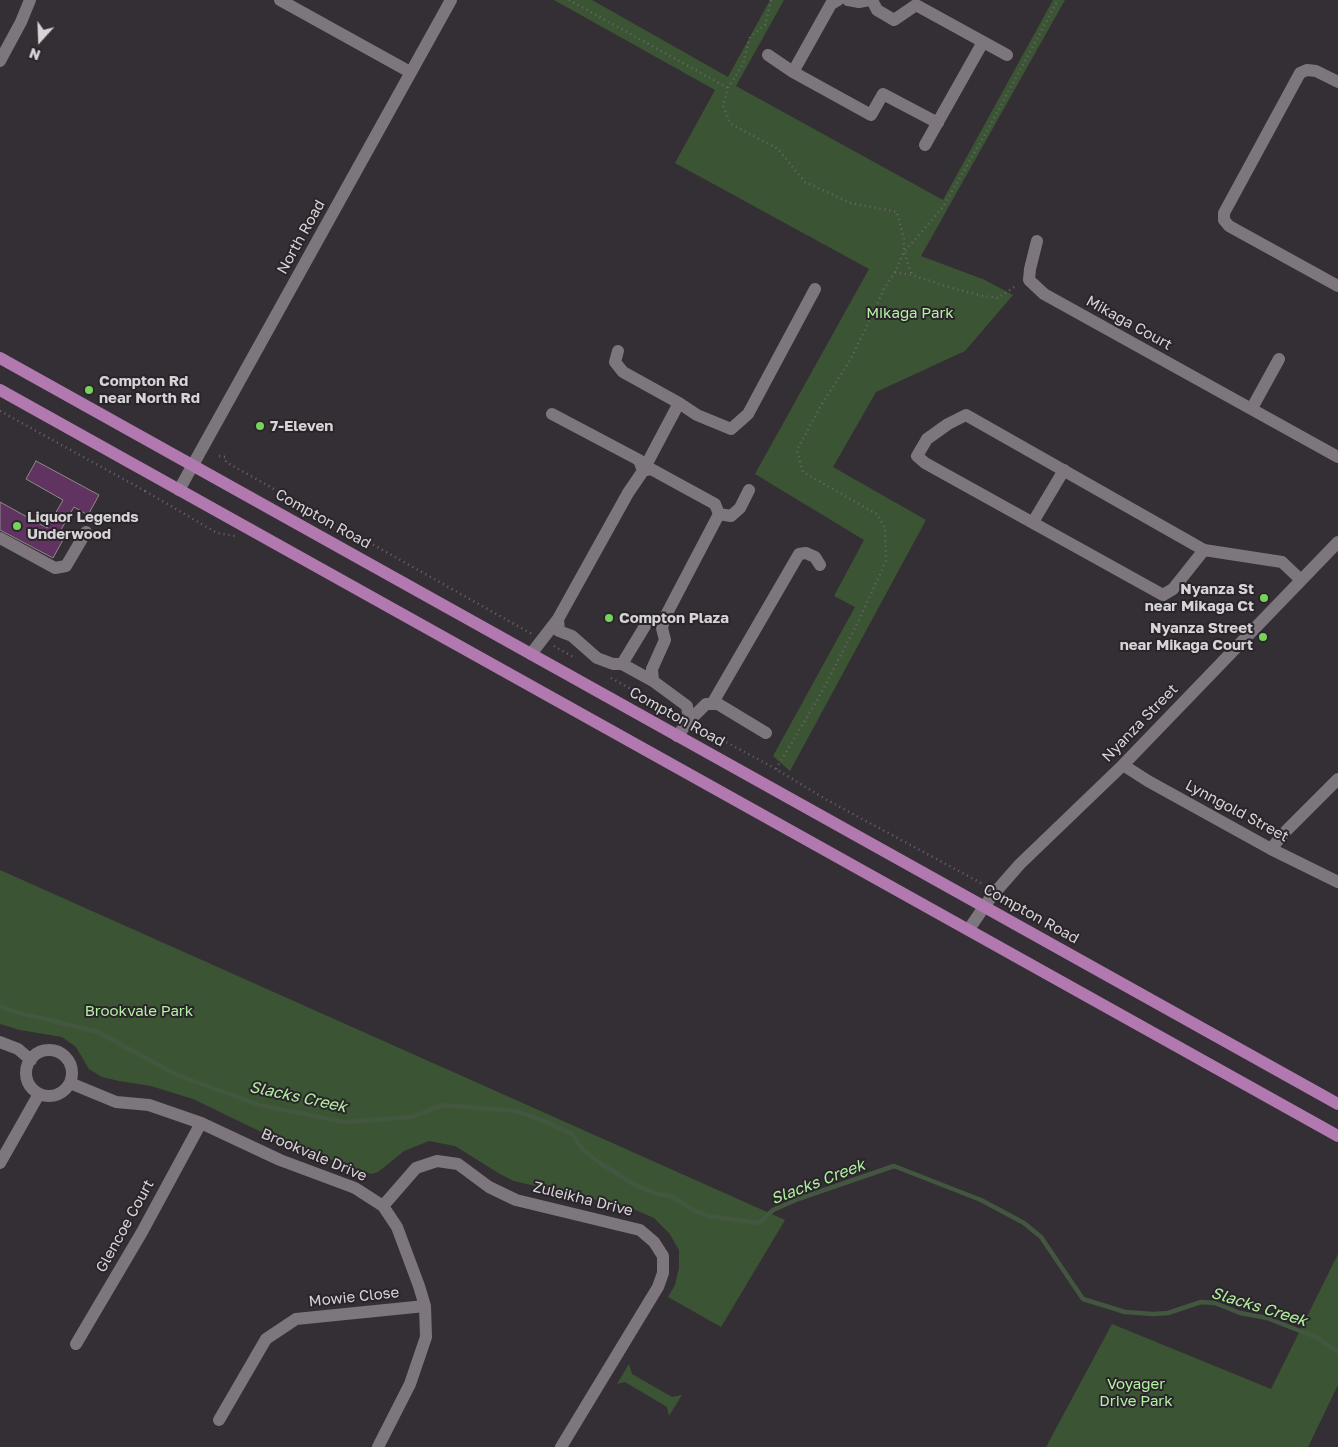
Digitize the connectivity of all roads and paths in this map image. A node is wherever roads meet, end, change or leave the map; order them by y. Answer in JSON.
{"nodes":[{"id":1,"x":30,"y":0,"type":"edge"},
{"id":2,"x":280,"y":0,"type":"edge"},
{"id":3,"x":450,"y":0,"type":"edge"},
{"id":4,"x":569,"y":0,"type":"edge"},
{"id":5,"x":771,"y":0,"type":"edge"},
{"id":6,"x":838,"y":0,"type":"edge"},
{"id":7,"x":848,"y":0,"type":"edge"},
{"id":8,"x":871,"y":0,"type":"edge"},
{"id":9,"x":1058,"y":0,"type":"edge"},
{"id":10,"x":983,"y":42,"type":"junction"},
{"id":11,"x":768,"y":55,"type":"dead end"},
{"id":12,"x":1007,"y":55,"type":"dead end"},
{"id":13,"x":0,"y":61,"type":"edge"},
{"id":14,"x":410,"y":72,"type":"junction"},
{"id":15,"x":793,"y":72,"type":"junction"},
{"id":16,"x":1338,"y":82,"type":"edge"},
{"id":17,"x":728,"y":88,"type":"junction"},
{"id":18,"x":938,"y":123,"type":"junction"},
{"id":19,"x":925,"y":145,"type":"dead end"},
{"id":20,"x":1037,"y":241,"type":"dead end"},
{"id":21,"x":904,"y":252,"type":"junction"},
{"id":22,"x":896,"y":272,"type":"junction"},
{"id":23,"x":912,"y":275,"type":"junction"},
{"id":24,"x":1029,"y":280,"type":"junction"},
{"id":25,"x":1338,"y":286,"type":"edge"},
{"id":26,"x":815,"y":289,"type":"dead end"},
{"id":27,"x":618,"y":351,"type":"dead end"},
{"id":28,"x":0,"y":358,"type":"edge"},
{"id":29,"x":1279,"y":359,"type":"dead end"},
{"id":30,"x":0,"y":390,"type":"edge"},
{"id":31,"x":679,"y":403,"type":"junction"},
{"id":32,"x":1252,"y":408,"type":"junction"},
{"id":33,"x":0,"y":411,"type":"edge"},
{"id":34,"x":552,"y":414,"type":"dead end"},
{"id":35,"x":1338,"y":457,"type":"edge"},
{"id":36,"x":193,"y":465,"type":"junction"},
{"id":37,"x":1064,"y":470,"type":"junction"},
{"id":38,"x":643,"y":471,"type":"junction"},
{"id":39,"x":179,"y":490,"type":"junction"},
{"id":40,"x":749,"y":490,"type":"dead end"},
{"id":41,"x":719,"y":514,"type":"junction"},
{"id":42,"x":1033,"y":522,"type":"junction"},
{"id":43,"x":86,"y":532,"type":"dead end"},
{"id":44,"x":259,"y":534,"type":"junction"},
{"id":45,"x":0,"y":538,"type":"edge"},
{"id":46,"x":1338,"y":542,"type":"edge"},
{"id":47,"x":1204,"y":550,"type":"junction"},
{"id":48,"x":820,"y":565,"type":"dead end"},
{"id":49,"x":1301,"y":580,"type":"junction"},
{"id":50,"x":558,"y":618,"type":"junction"},
{"id":51,"x":645,"y":626,"type":"dead end"},
{"id":52,"x":530,"y":654,"type":"junction"},
{"id":53,"x":622,"y":664,"type":"junction"},
{"id":54,"x":653,"y":681,"type":"junction"},
{"id":55,"x":712,"y":704,"type":"junction"},
{"id":56,"x":688,"y":721,"type":"junction"},
{"id":57,"x":766,"y":733,"type":"dead end"},
{"id":58,"x":678,"y":736,"type":"junction"},
{"id":59,"x":1123,"y":765,"type":"junction"},
{"id":60,"x":776,"y":769,"type":"dead end"},
{"id":61,"x":1338,"y":779,"type":"edge"},
{"id":62,"x":1271,"y":848,"type":"junction"},
{"id":63,"x":1338,"y":882,"type":"edge"},
{"id":64,"x":984,"y":906,"type":"junction"},
{"id":65,"x":969,"y":929,"type":"junction"},
{"id":66,"x":0,"y":1042,"type":"edge"},
{"id":67,"x":31,"y":1060,"type":"junction"},
{"id":68,"x":70,"y":1083,"type":"junction"},
{"id":69,"x":38,"y":1094,"type":"junction"},
{"id":70,"x":1338,"y":1104,"type":"edge"},
{"id":71,"x":201,"y":1123,"type":"junction"},
{"id":72,"x":1338,"y":1136,"type":"edge"},
{"id":73,"x":0,"y":1163,"type":"edge"},
{"id":74,"x":383,"y":1206,"type":"junction"},
{"id":75,"x":425,"y":1306,"type":"junction"},
{"id":76,"x":76,"y":1344,"type":"dead end"},
{"id":77,"x":220,"y":1420,"type":"dead end"},
{"id":78,"x":378,"y":1447,"type":"edge"},
{"id":79,"x":561,"y":1447,"type":"edge"}],
"edges":[{"from":1,"to":13,"type":"street"},
{"from":2,"to":14,"type":"street"},
{"from":3,"to":14,"type":"street","name":"North Road"},
{"from":4,"to":17,"type":"path"},
{"from":5,"to":17,"type":"path"},
{"from":6,"to":15,"type":"street"},
{"from":7,"to":8,"type":"street"},
{"from":8,"to":10,"type":"street"},
{"from":9,"to":21,"type":"path"},
{"from":10,"to":12,"type":"street"},
{"from":10,"to":18,"type":"street"},
{"from":11,"to":15,"type":"street"},
{"from":14,"to":36,"type":"street","name":"North Road"},
{"from":15,"to":18,"type":"street"},
{"from":16,"to":25,"type":"street"},
{"from":17,"to":21,"type":"path"},
{"from":18,"to":19,"type":"street"},
{"from":20,"to":24,"type":"street"},
{"from":21,"to":22,"type":"path"},
{"from":21,"to":23,"type":"path"},
{"from":22,"to":23,"type":"path"},
{"from":22,"to":60,"type":"path"},
{"from":23,"to":24,"type":"path"},
{"from":24,"to":32,"type":"street","name":"Mikaga Court"},
{"from":26,"to":31,"type":"street"},
{"from":27,"to":31,"type":"street"},
{"from":28,"to":36,"type":"main road","name":"Compton Road"},
{"from":29,"to":32,"type":"street"},
{"from":30,"to":39,"type":"main road"},
{"from":31,"to":38,"type":"street"},
{"from":32,"to":35,"type":"street","name":"Mikaga Court"},
{"from":33,"to":44,"type":"path"},
{"from":34,"to":38,"type":"street"},
{"from":36,"to":39,"type":"street","name":"North Road"},
{"from":36,"to":52,"type":"main road","name":"Compton Road"},
{"from":37,"to":42,"type":"street"},
{"from":37,"to":42,"type":"street"},
{"from":37,"to":47,"type":"street"},
{"from":38,"to":41,"type":"street"},
{"from":38,"to":50,"type":"street"},
{"from":39,"to":44,"type":"main road"},
{"from":40,"to":41,"type":"street"},
{"from":41,"to":54,"type":"street"},
{"from":42,"to":47,"type":"street"},
{"from":43,"to":45,"type":"street"},
{"from":44,"to":65,"type":"main road"},
{"from":46,"to":49,"type":"street","name":"Nyanza Street"},
{"from":47,"to":49,"type":"street"},
{"from":48,"to":55,"type":"street"},
{"from":49,"to":59,"type":"street","name":"Nyanza Street"},
{"from":50,"to":52,"type":"street"},
{"from":50,"to":53,"type":"street"},
{"from":51,"to":53,"type":"street"},
{"from":52,"to":58,"type":"main road","name":"Compton Road"},
{"from":53,"to":54,"type":"street"},
{"from":54,"to":56,"type":"street"},
{"from":55,"to":56,"type":"street"},
{"from":55,"to":57,"type":"street"},
{"from":56,"to":58,"type":"street"},
{"from":58,"to":64,"type":"main road","name":"Compton Road"},
{"from":59,"to":62,"type":"street","name":"Lynngold Street"},
{"from":59,"to":64,"type":"street","name":"Nyanza Street"},
{"from":61,"to":62,"type":"street"},
{"from":62,"to":63,"type":"street","name":"Lynngold Street"},
{"from":64,"to":65,"type":"street","name":"Nyanza Street"},
{"from":64,"to":70,"type":"main road","name":"Compton Road"},
{"from":65,"to":72,"type":"main road"},
{"from":66,"to":67,"type":"street"},
{"from":67,"to":68,"type":"street"},
{"from":67,"to":69,"type":"street"},
{"from":68,"to":69,"type":"street"},
{"from":68,"to":71,"type":"street","name":"Brookvale Drive"},
{"from":69,"to":73,"type":"street"},
{"from":71,"to":74,"type":"street","name":"Brookvale Drive"},
{"from":71,"to":76,"type":"street","name":"Glencoe Court"},
{"from":74,"to":75,"type":"street","name":"Brookvale Drive"},
{"from":74,"to":79,"type":"street","name":"Zuleikha Drive"},
{"from":75,"to":77,"type":"street","name":"Mowie Close"},
{"from":75,"to":78,"type":"street","name":"Brookvale Drive"}]}
